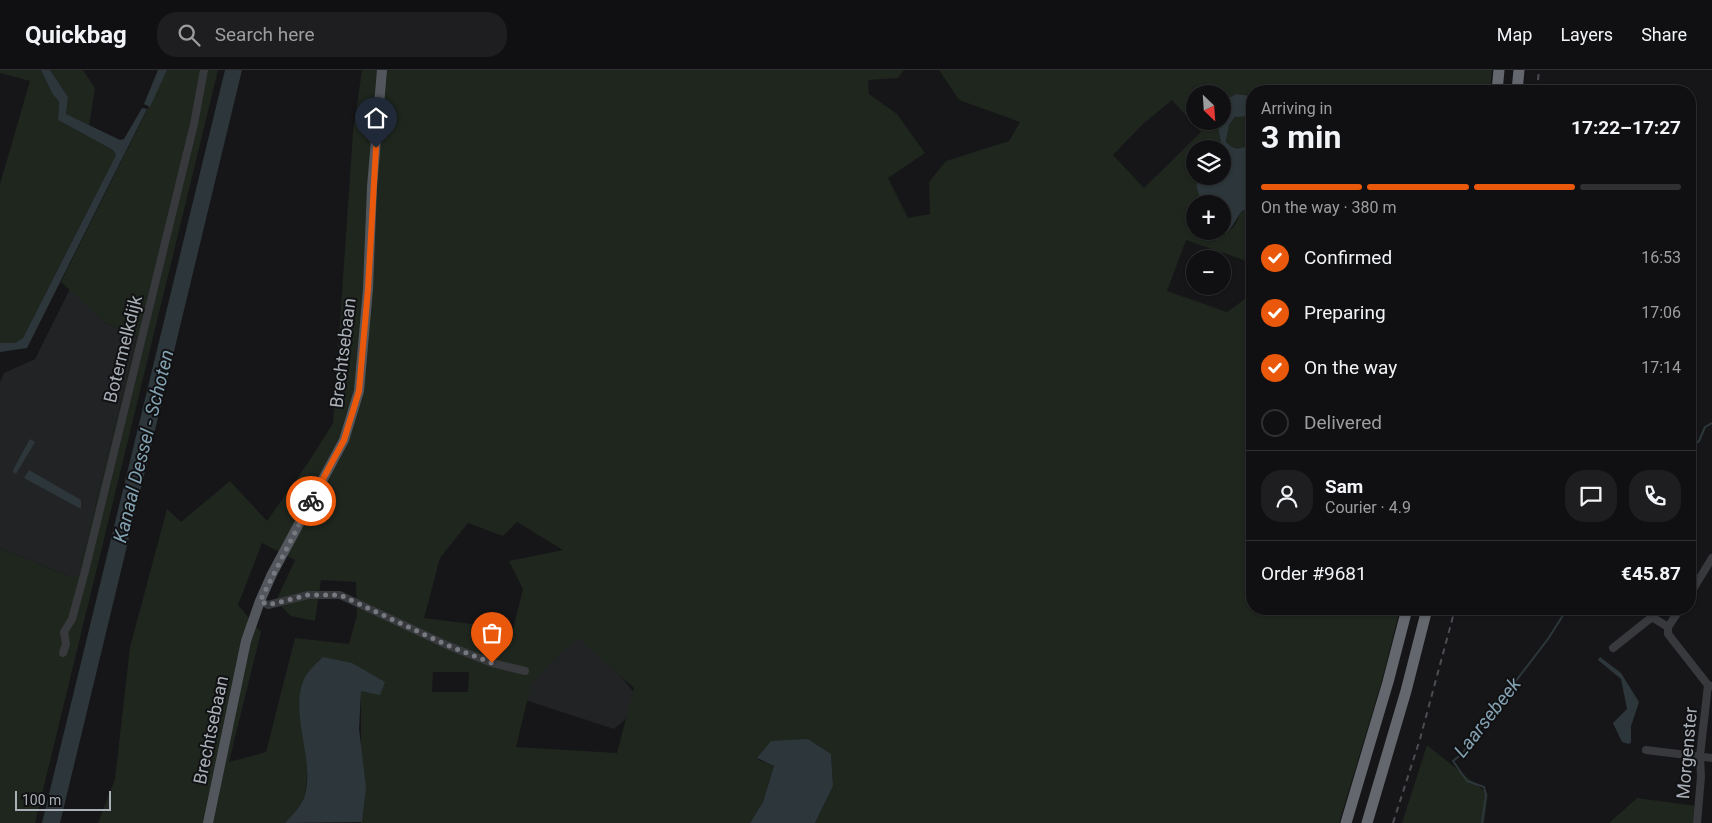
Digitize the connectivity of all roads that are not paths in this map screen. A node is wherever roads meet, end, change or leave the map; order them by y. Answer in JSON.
{"nodes":[{"id":1,"x":204,"y":70,"type":"edge"},
{"id":2,"x":382,"y":70,"type":"edge"},
{"id":3,"x":1498,"y":70,"type":"edge"},
{"id":4,"x":1519,"y":70,"type":"edge"},
{"id":5,"x":1497,"y":85,"type":"edge"},
{"id":6,"x":1518,"y":85,"type":"edge"},
{"id":7,"x":1712,"y":558,"type":"edge"},
{"id":8,"x":1696,"y":584,"type":"edge"},
{"id":9,"x":260,"y":601,"type":"junction"},
{"id":10,"x":1405,"y":615,"type":"edge"},
{"id":11,"x":1425,"y":615,"type":"edge"},
{"id":12,"x":1676,"y":615,"type":"edge"},
{"id":13,"x":1668,"y":627,"type":"junction"},
{"id":14,"x":1613,"y":648,"type":"dead end"},
{"id":15,"x":64,"y":653,"type":"dead end"},
{"id":16,"x":525,"y":670,"type":"dead end"},
{"id":17,"x":1710,"y":686,"type":"edge"},
{"id":18,"x":1646,"y":750,"type":"dead end"},
{"id":19,"x":1700,"y":756,"type":"junction"},
{"id":20,"x":1712,"y":758,"type":"edge"},
{"id":21,"x":208,"y":823,"type":"edge"},
{"id":22,"x":1346,"y":823,"type":"edge"},
{"id":23,"x":1367,"y":823,"type":"edge"},
{"id":24,"x":1697,"y":823,"type":"edge"}],
"edges":[{"from":1,"to":15,"type":"street","name":"Botermelkdijk"},
{"from":2,"to":9,"type":"main road","name":"Brechtsebaan"},
{"from":3,"to":5,"type":"highway"},
{"from":4,"to":6,"type":"highway"},
{"from":7,"to":8,"type":"street"},
{"from":9,"to":16,"type":"street"},
{"from":9,"to":21,"type":"main road","name":"Brechtsebaan"},
{"from":10,"to":22,"type":"highway"},
{"from":11,"to":23,"type":"highway"},
{"from":12,"to":13,"type":"street"},
{"from":13,"to":14,"type":"street"},
{"from":13,"to":17,"type":"street"},
{"from":17,"to":19,"type":"street","name":"Morgenster"},
{"from":18,"to":19,"type":"street"},
{"from":19,"to":20,"type":"street"},
{"from":19,"to":24,"type":"street","name":"Morgenster"}]}
